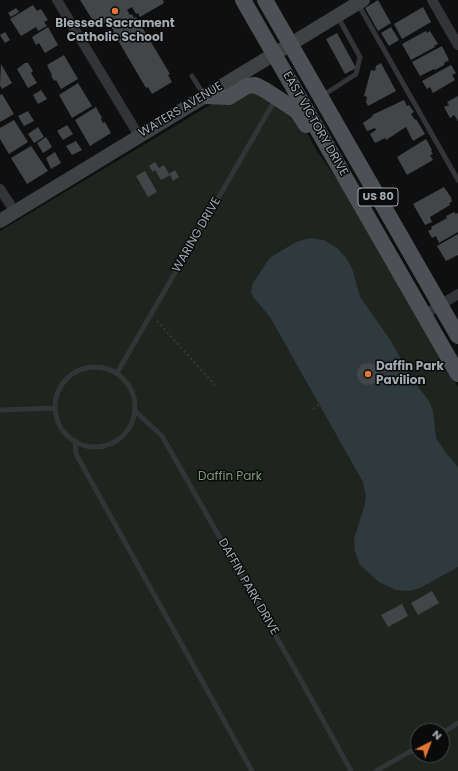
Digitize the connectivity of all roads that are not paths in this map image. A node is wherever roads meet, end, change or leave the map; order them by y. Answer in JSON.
{"nodes":[{"id":1,"x":57,"y":0,"type":"edge"},
{"id":2,"x":244,"y":0,"type":"edge"},
{"id":3,"x":265,"y":0,"type":"edge"},
{"id":4,"x":432,"y":0,"type":"edge"},
{"id":5,"x":360,"y":2,"type":"edge"},
{"id":6,"x":337,"y":16,"type":"junction"},
{"id":7,"x":291,"y":44,"type":"junction"},
{"id":8,"x":458,"y":45,"type":"edge"},
{"id":9,"x":275,"y":54,"type":"junction"},
{"id":10,"x":192,"y":76,"type":"dead end"},
{"id":11,"x":205,"y":96,"type":"junction"},
{"id":12,"x":276,"y":97,"type":"junction"},
{"id":13,"x":321,"y":97,"type":"junction"},
{"id":14,"x":139,"y":136,"type":"junction"},
{"id":15,"x":458,"y":180,"type":"edge"},
{"id":16,"x":351,"y":186,"type":"junction"},
{"id":17,"x":0,"y":189,"type":"edge"},
{"id":18,"x":15,"y":212,"type":"junction"},
{"id":19,"x":0,"y":221,"type":"edge"},
{"id":20,"x":458,"y":294,"type":"edge"},
{"id":21,"x":440,"y":305,"type":"junction"},
{"id":22,"x":424,"y":315,"type":"junction"},
{"id":23,"x":458,"y":336,"type":"edge"},
{"id":24,"x":117,"y":374,"type":"junction"},
{"id":25,"x":458,"y":374,"type":"edge"},
{"id":26,"x":55,"y":408,"type":"junction"},
{"id":27,"x":0,"y":410,"type":"edge"},
{"id":28,"x":135,"y":411,"type":"junction"},
{"id":29,"x":75,"y":441,"type":"junction"},
{"id":30,"x":410,"y":752,"type":"edge"},
{"id":31,"x":252,"y":771,"type":"edge"},
{"id":32,"x":351,"y":771,"type":"edge"},
{"id":33,"x":376,"y":771,"type":"edge"}],
"edges":[{"from":1,"to":14,"type":"street"},
{"from":2,"to":9,"type":"main road","name":"EAST VICTORY DRIVE","number":"US 80"},
{"from":3,"to":7,"type":"main road","name":"EAST VICTORY DRIVE","number":"US 80"},
{"from":4,"to":8,"type":"street"},
{"from":5,"to":6,"type":"main road","name":"WATERS AVENUE"},
{"from":5,"to":15,"type":"lane"},
{"from":6,"to":7,"type":"main road","name":"WATERS AVENUE"},
{"from":6,"to":13,"type":"lane"},
{"from":7,"to":9,"type":"main road","name":"WATERS AVENUE"},
{"from":7,"to":13,"type":"main road","name":"EAST VICTORY DRIVE","number":"US 80"},
{"from":9,"to":11,"type":"main road","name":"WATERS AVENUE"},
{"from":9,"to":16,"type":"main road","name":"EAST VICTORY DRIVE","number":"US 80"},
{"from":10,"to":11,"type":"lane"},
{"from":11,"to":12,"type":"main road"},
{"from":11,"to":14,"type":"main road","name":"WATERS AVENUE"},
{"from":12,"to":16,"type":"main road"},
{"from":12,"to":24,"type":"lane","name":"WARING DRIVE"},
{"from":13,"to":21,"type":"main road","name":"EAST VICTORY DRIVE","number":"US 80"},
{"from":14,"to":18,"type":"main road","name":"WATERS AVENUE"},
{"from":16,"to":22,"type":"main road","name":"EAST VICTORY DRIVE","number":"US 80"},
{"from":17,"to":18,"type":"street"},
{"from":18,"to":19,"type":"main road","name":"WATERS AVENUE"},
{"from":20,"to":21,"type":"street"},
{"from":21,"to":22,"type":"street"},
{"from":21,"to":23,"type":"main road","name":"EAST VICTORY DRIVE","number":"US 80"},
{"from":22,"to":25,"type":"main road","name":"EAST VICTORY DRIVE","number":"US 80"},
{"from":24,"to":26,"type":"lane"},
{"from":24,"to":28,"type":"lane"},
{"from":26,"to":27,"type":"lane"},
{"from":26,"to":29,"type":"lane"},
{"from":28,"to":29,"type":"lane"},
{"from":28,"to":32,"type":"lane","name":"DAFFIN PARK DRIVE"},
{"from":29,"to":31,"type":"lane"},
{"from":30,"to":33,"type":"lane"}]}
